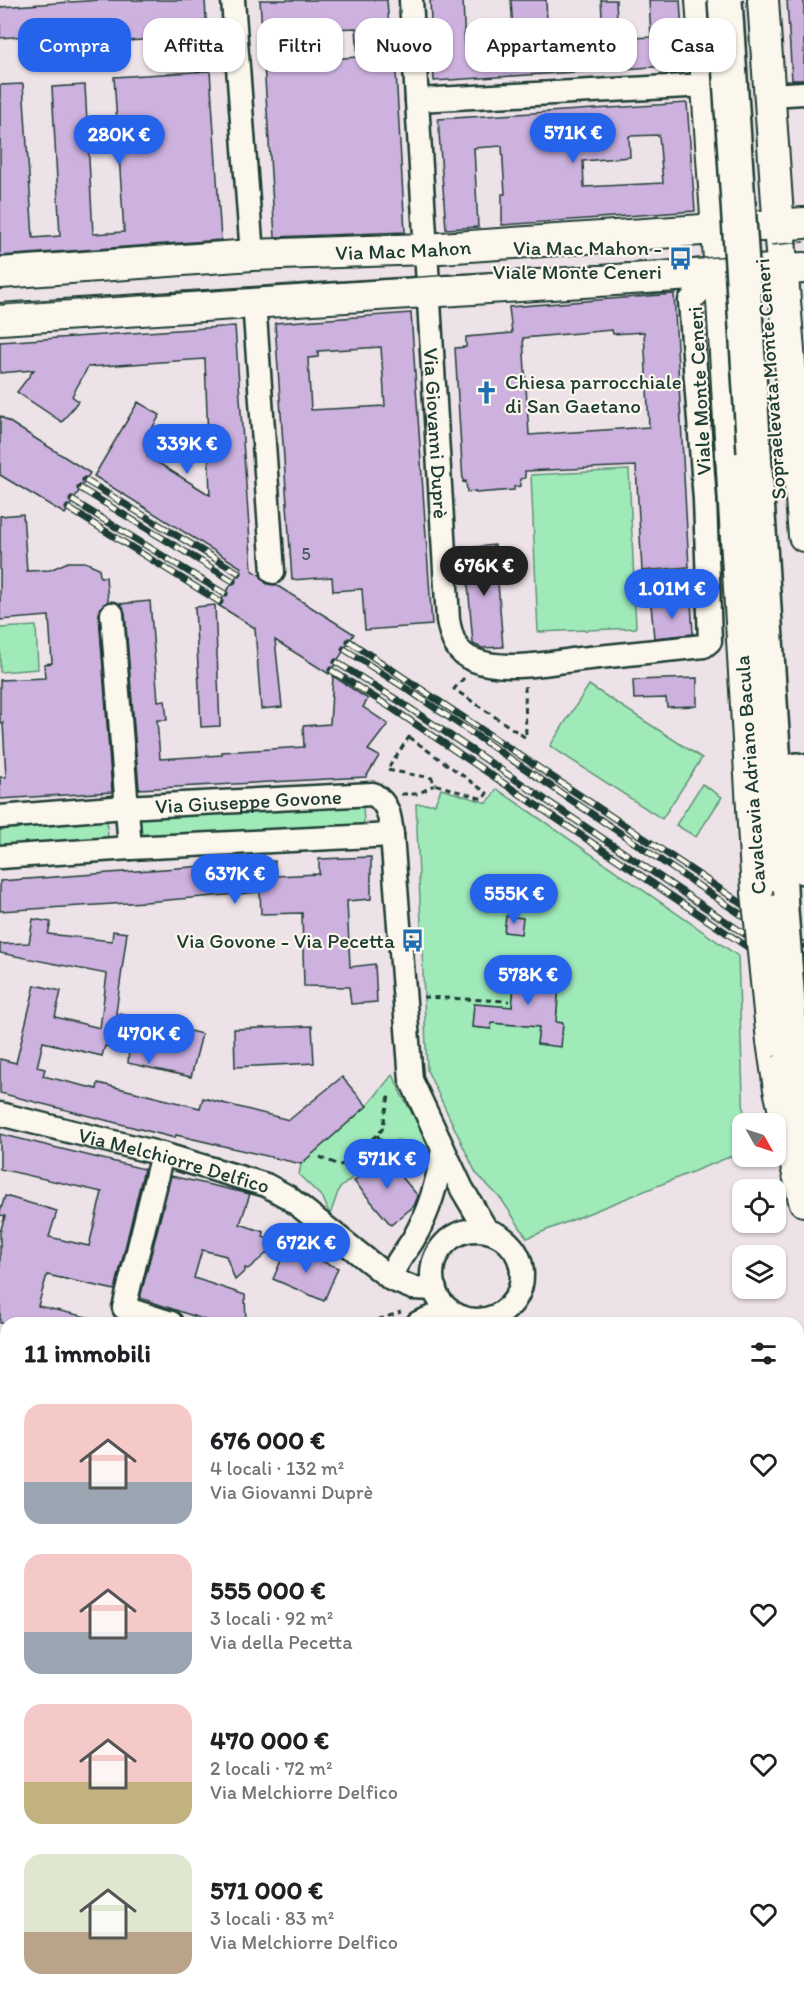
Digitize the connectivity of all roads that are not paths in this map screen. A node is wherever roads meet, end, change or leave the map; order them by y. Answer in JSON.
{"nodes":[{"id":1,"x":233,"y":0,"type":"edge"},
{"id":2,"x":411,"y":0,"type":"edge"},
{"id":3,"x":701,"y":0,"type":"edge"},
{"id":4,"x":725,"y":0,"type":"edge"},
{"id":5,"x":744,"y":0,"type":"edge"},
{"id":6,"x":764,"y":0,"type":"edge"},
{"id":7,"x":707,"y":85,"type":"junction"},
{"id":8,"x":804,"y":93,"type":"edge"},
{"id":9,"x":770,"y":95,"type":"junction"},
{"id":10,"x":417,"y":100,"type":"junction"},
{"id":11,"x":774,"y":155,"type":"junction"},
{"id":12,"x":712,"y":162,"type":"junction"},
{"id":13,"x":792,"y":224,"type":"edge"},
{"id":14,"x":716,"y":229,"type":"junction"},
{"id":15,"x":426,"y":249,"type":"junction"},
{"id":16,"x":252,"y":255,"type":"junction"},
{"id":17,"x":793,"y":268,"type":"edge"},
{"id":18,"x":0,"y":273,"type":"edge"},
{"id":19,"x":719,"y":273,"type":"junction"},
{"id":20,"x":429,"y":292,"type":"junction"},
{"id":21,"x":254,"y":302,"type":"junction"},
{"id":22,"x":0,"y":319,"type":"edge"},
{"id":23,"x":764,"y":452,"type":"junction"},
{"id":24,"x":804,"y":536,"type":"edge"},
{"id":25,"x":273,"y":572,"type":"dead end"},
{"id":26,"x":112,"y":614,"type":"dead end"},
{"id":27,"x":704,"y":646,"type":"joint"},
{"id":28,"x":777,"y":795,"type":"joint"},
{"id":29,"x":125,"y":807,"type":"junction"},
{"id":30,"x":0,"y":817,"type":"edge"},
{"id":31,"x":392,"y":835,"type":"junction"},
{"id":32,"x":130,"y":848,"type":"junction"},
{"id":33,"x":0,"y":858,"type":"edge"},
{"id":34,"x":804,"y":867,"type":"edge"},
{"id":35,"x":769,"y":901,"type":"junction"},
{"id":36,"x":782,"y":1048,"type":"junction"},
{"id":37,"x":0,"y":1114,"type":"edge"},
{"id":38,"x":443,"y":1149,"type":"junction"},
{"id":39,"x":804,"y":1152,"type":"edge"},
{"id":40,"x":162,"y":1154,"type":"junction"},
{"id":41,"x":462,"y":1189,"type":"junction"},
{"id":42,"x":804,"y":1201,"type":"edge"},
{"id":43,"x":487,"y":1231,"type":"junction"},
{"id":44,"x":460,"y":1234,"type":"junction"},
{"id":45,"x":391,"y":1279,"type":"junction"},
{"id":46,"x":435,"y":1289,"type":"junction"},
{"id":47,"x":449,"y":1310,"type":"junction"},
{"id":48,"x":511,"y":1312,"type":"edge"},
{"id":49,"x":152,"y":1317,"type":"edge"},
{"id":50,"x":427,"y":1317,"type":"edge"},
{"id":51,"x":461,"y":1317,"type":"edge"},
{"id":52,"x":492,"y":1317,"type":"edge"}],
"edges":[{"from":1,"to":16,"type":"street"},
{"from":2,"to":10,"type":"street","name":"Via Giovanni Duprè"},
{"from":3,"to":7,"type":"main road"},
{"from":4,"to":23,"type":"highway","name":"Sopraelevata Monte Ceneri","bridge":true},
{"from":5,"to":23,"type":"highway","name":"Sopraelevata Monte Ceneri"},
{"from":6,"to":9,"type":"main road"},
{"from":7,"to":10,"type":"street"},
{"from":7,"to":12,"type":"main road"},
{"from":8,"to":9,"type":"street"},
{"from":9,"to":11,"type":"main road"},
{"from":10,"to":15,"type":"street","name":"Via Giovanni Duprè"},
{"from":11,"to":12,"type":"main road"},
{"from":11,"to":13,"type":"main road"},
{"from":12,"to":14,"type":"main road"},
{"from":13,"to":14,"type":"main road","name":"Via Mac Mahon"},
{"from":13,"to":17,"type":"main road"},
{"from":14,"to":15,"type":"main road","name":"Via Mac Mahon"},
{"from":14,"to":19,"type":"main road"},
{"from":15,"to":16,"type":"main road","name":"Via Mac Mahon"},
{"from":15,"to":20,"type":"street","name":"Via Giovanni Duprè"},
{"from":16,"to":18,"type":"main road","name":"Via Mac Mahon"},
{"from":17,"to":19,"type":"main road","name":"Via Mac Mahon"},
{"from":17,"to":24,"type":"main road"},
{"from":19,"to":20,"type":"main road","name":"Via Mac Mahon"},
{"from":19,"to":27,"type":"street","name":"Viale Monte Ceneri"},
{"from":19,"to":35,"type":"main road","name":"Cavalcavia Adriano Bacula"},
{"from":20,"to":21,"type":"main road","name":"Via Mac Mahon"},
{"from":20,"to":27,"type":"street","name":"Via Giovanni Duprè"},
{"from":21,"to":22,"type":"main road","name":"Via Mac Mahon"},
{"from":21,"to":25,"type":"street"},
{"from":23,"to":28,"type":"highway","name":"Sopraelevata Monte Ceneri"},
{"from":23,"to":34,"type":"highway","name":"Sopraelevata Monte Ceneri"},
{"from":26,"to":29,"type":"street"},
{"from":28,"to":35,"type":"highway","name":"Cavalcavia Adriano Bacula"},
{"from":29,"to":30,"type":"street","name":"Via Giuseppe Govone"},
{"from":29,"to":31,"type":"street","name":"Via Giuseppe Govone"},
{"from":29,"to":32,"type":"street","name":"Via Giuseppe Govone"},
{"from":31,"to":32,"type":"street","name":"Via Giuseppe Govone"},
{"from":31,"to":38,"type":"street"},
{"from":32,"to":33,"type":"street","name":"Via Giuseppe Govone"},
{"from":35,"to":36,"type":"highway","name":"Cavalcavia Adriano Bacula","bridge":true},
{"from":36,"to":39,"type":"highway","name":"Cavalcavia Adriano Bacula"},
{"from":36,"to":42,"type":"main road","name":"Cavalcavia Adriano Bacula"},
{"from":37,"to":40,"type":"street","name":"Via Melchiorre Delfico"},
{"from":38,"to":41,"type":"street"},
{"from":38,"to":45,"type":"street"},
{"from":40,"to":45,"type":"street","name":"Via Melchiorre Delfico"},
{"from":40,"to":49,"type":"street"},
{"from":41,"to":43,"type":"street"},
{"from":41,"to":44,"type":"street"},
{"from":43,"to":44,"type":"street"},
{"from":43,"to":48,"type":"street"},
{"from":44,"to":46,"type":"street"},
{"from":45,"to":46,"type":"street","name":"Via Melchiorre Delfico"},
{"from":46,"to":47,"type":"street"},
{"from":47,"to":50,"type":"street"},
{"from":47,"to":51,"type":"street"},
{"from":48,"to":52,"type":"street"}]}
